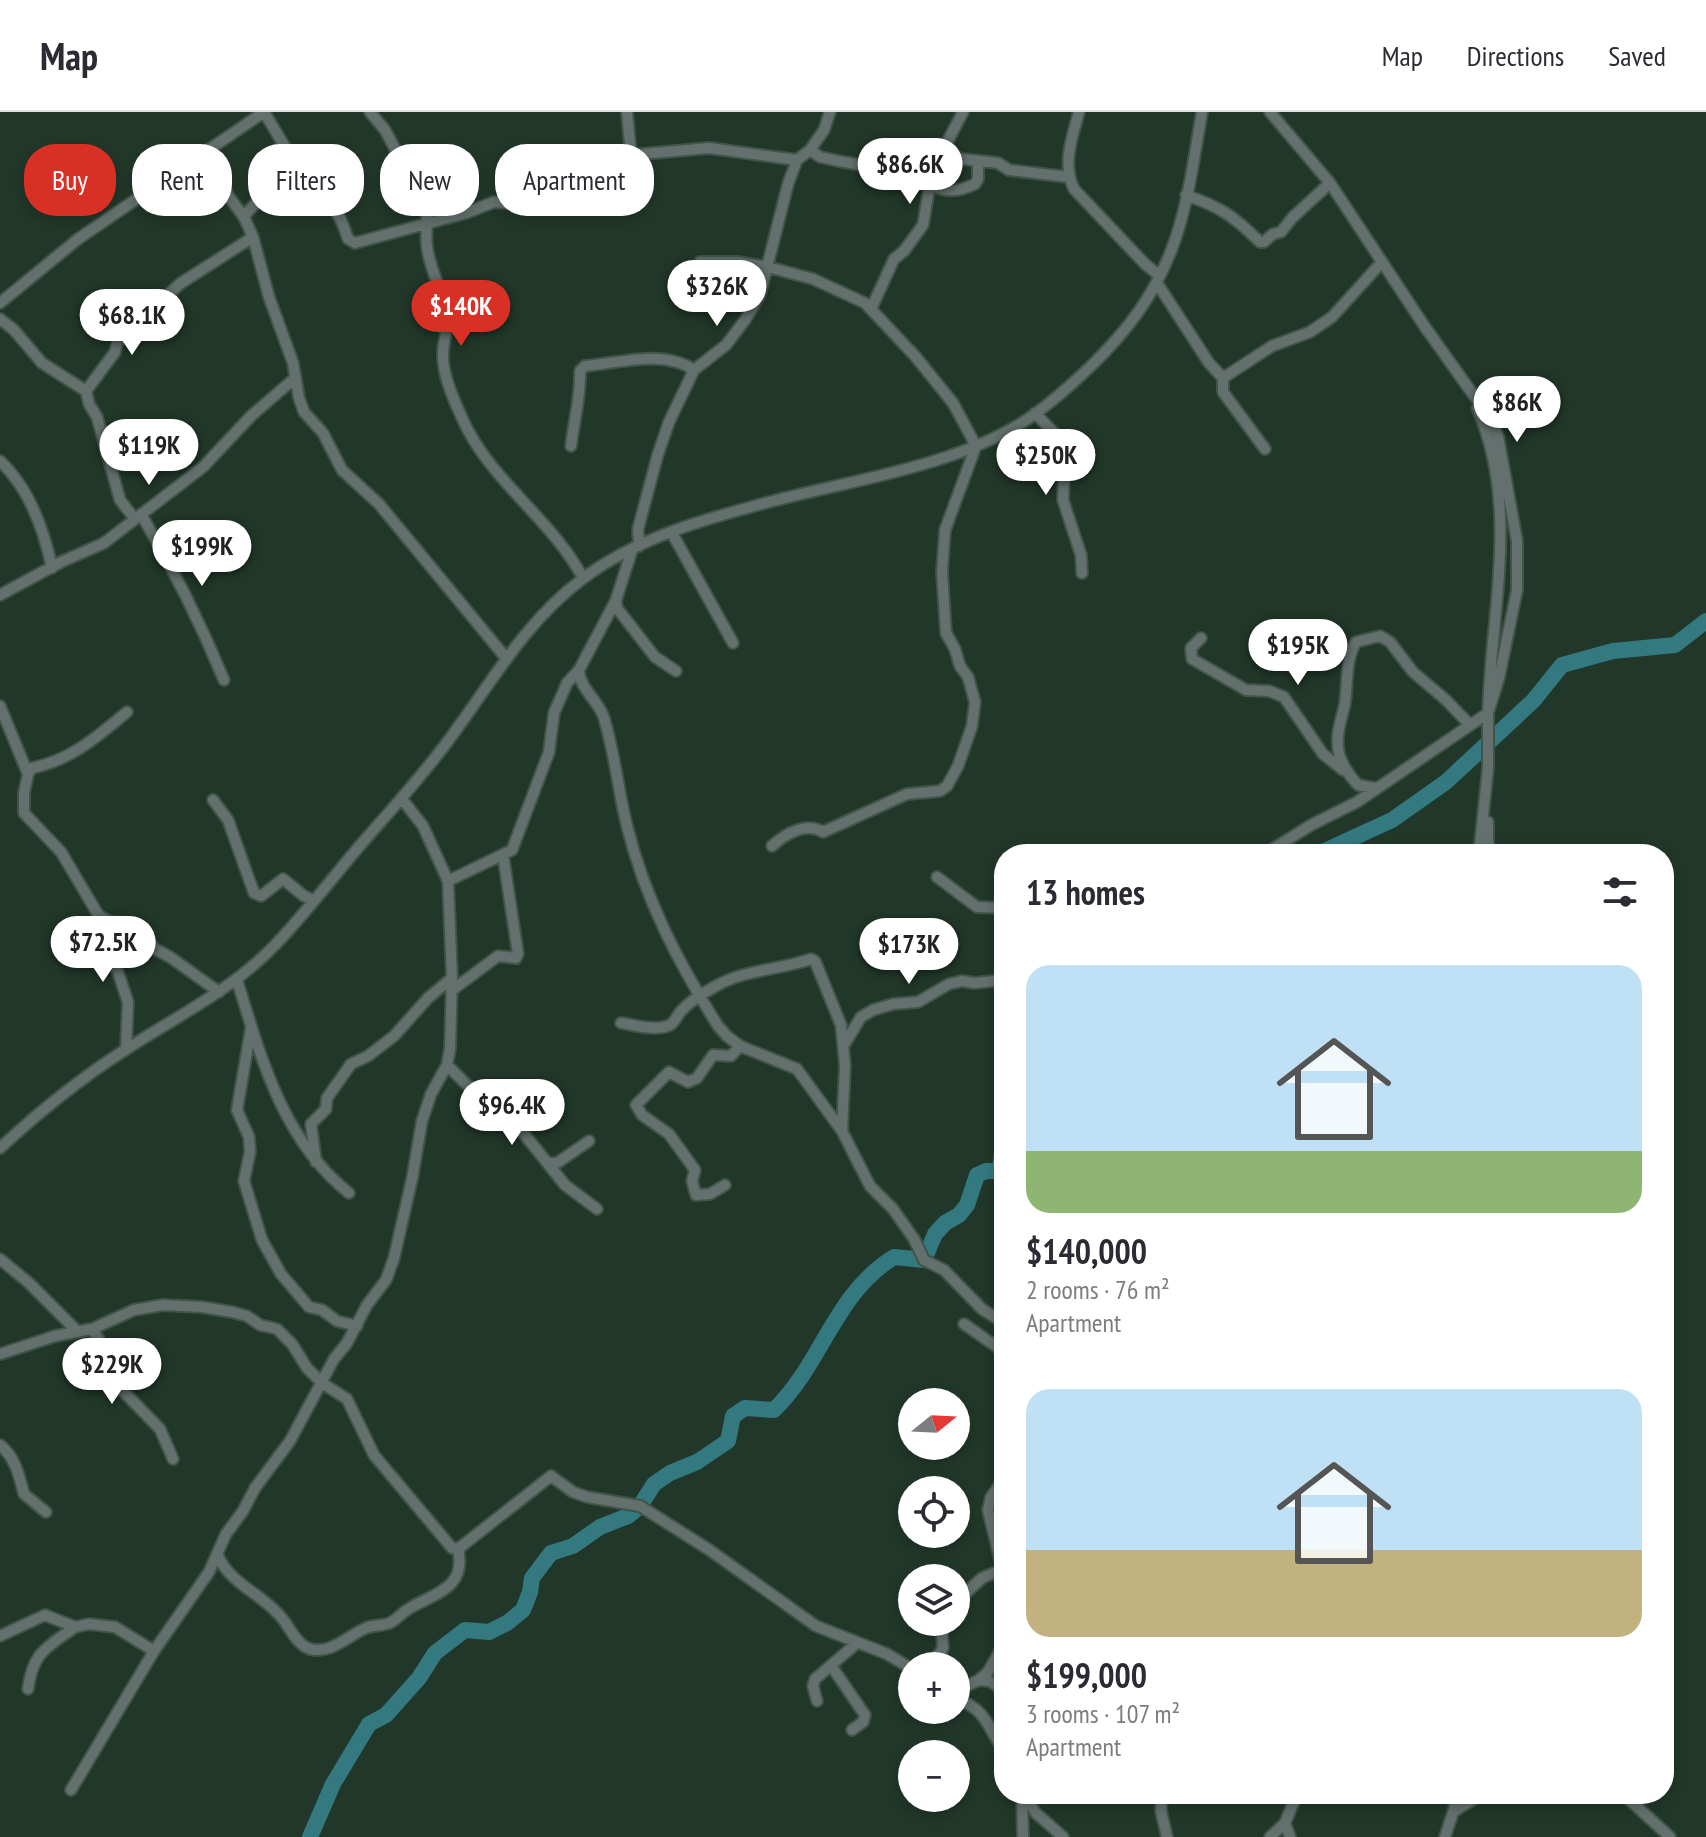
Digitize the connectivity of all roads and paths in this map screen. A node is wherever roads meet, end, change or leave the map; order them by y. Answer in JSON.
{"nodes":[{"id":1,"x":264,"y":112,"type":"edge"},
{"id":2,"x":370,"y":112,"type":"edge"},
{"id":3,"x":627,"y":112,"type":"edge"},
{"id":4,"x":830,"y":112,"type":"edge"},
{"id":5,"x":963,"y":112,"type":"edge"},
{"id":6,"x":1079,"y":112,"type":"edge"},
{"id":7,"x":1202,"y":112,"type":"edge"},
{"id":8,"x":1270,"y":112,"type":"edge"},
{"id":9,"x":217,"y":144,"type":"edge"},
{"id":10,"x":283,"y":144,"type":"edge"},
{"id":11,"x":630,"y":144,"type":"edge"},
{"id":12,"x":810,"y":150,"type":"junction"},
{"id":13,"x":943,"y":151,"type":"junction"},
{"id":14,"x":654,"y":153,"type":"edge"},
{"id":15,"x":797,"y":160,"type":"junction"},
{"id":16,"x":978,"y":162,"type":"junction"},
{"id":17,"x":1068,"y":177,"type":"junction"},
{"id":18,"x":1330,"y":183,"type":"junction"},
{"id":19,"x":931,"y":186,"type":"junction"},
{"id":20,"x":1186,"y":195,"type":"junction"},
{"id":21,"x":232,"y":201,"type":"edge"},
{"id":22,"x":132,"y":202,"type":"edge"},
{"id":23,"x":495,"y":202,"type":"edge"},
{"id":24,"x":248,"y":210,"type":"edge"},
{"id":25,"x":341,"y":216,"type":"edge"},
{"id":26,"x":244,"y":217,"type":"junction"},
{"id":27,"x":428,"y":224,"type":"junction"},
{"id":28,"x":253,"y":237,"type":"junction"},
{"id":29,"x":1382,"y":262,"type":"junction"},
{"id":30,"x":768,"y":267,"type":"junction"},
{"id":31,"x":1159,"y":280,"type":"junction"},
{"id":32,"x":696,"y":284,"type":"dead end"},
{"id":33,"x":0,"y":303,"type":"edge"},
{"id":34,"x":872,"y":307,"type":"junction"},
{"id":35,"x":0,"y":319,"type":"edge"},
{"id":36,"x":694,"y":370,"type":"junction"},
{"id":37,"x":295,"y":378,"type":"junction"},
{"id":38,"x":1223,"y":378,"type":"junction"},
{"id":39,"x":1469,"y":390,"type":"junction"},
{"id":40,"x":86,"y":391,"type":"junction"},
{"id":41,"x":1035,"y":413,"type":"junction"},
{"id":42,"x":571,"y":446,"type":"dead end"},
{"id":43,"x":976,"y":446,"type":"junction"},
{"id":44,"x":1265,"y":449,"type":"dead end"},
{"id":45,"x":0,"y":461,"type":"edge"},
{"id":46,"x":138,"y":516,"type":"junction"},
{"id":47,"x":672,"y":533,"type":"junction"},
{"id":48,"x":636,"y":548,"type":"junction"},
{"id":49,"x":52,"y":568,"type":"junction"},
{"id":50,"x":1082,"y":573,"type":"dead end"},
{"id":51,"x":583,"y":578,"type":"junction"},
{"id":52,"x":0,"y":595,"type":"edge"},
{"id":53,"x":616,"y":600,"type":"junction"},
{"id":54,"x":1201,"y":638,"type":"dead end"},
{"id":55,"x":733,"y":643,"type":"dead end"},
{"id":56,"x":506,"y":658,"type":"junction"},
{"id":57,"x":579,"y":670,"type":"junction"},
{"id":58,"x":676,"y":671,"type":"dead end"},
{"id":59,"x":224,"y":680,"type":"dead end"},
{"id":60,"x":0,"y":706,"type":"edge"},
{"id":61,"x":127,"y":712,"type":"dead end"},
{"id":62,"x":1488,"y":713,"type":"junction"},
{"id":63,"x":1470,"y":725,"type":"junction"},
{"id":64,"x":1488,"y":768,"type":"junction"},
{"id":65,"x":28,"y":774,"type":"junction"},
{"id":66,"x":1348,"y":774,"type":"junction"},
{"id":67,"x":1375,"y":788,"type":"junction"},
{"id":68,"x":402,"y":799,"type":"junction"},
{"id":69,"x":213,"y":800,"type":"dead end"},
{"id":70,"x":1282,"y":844,"type":"edge"},
{"id":71,"x":1480,"y":844,"type":"edge"},
{"id":72,"x":1488,"y":844,"type":"edge"},
{"id":73,"x":772,"y":846,"type":"dead end"},
{"id":74,"x":503,"y":855,"type":"junction"},
{"id":75,"x":937,"y":877,"type":"dead end"},
{"id":76,"x":448,"y":881,"type":"junction"},
{"id":77,"x":313,"y":900,"type":"junction"},
{"id":78,"x":994,"y":908,"type":"edge"},
{"id":79,"x":99,"y":916,"type":"junction"},
{"id":80,"x":452,"y":978,"type":"junction"},
{"id":81,"x":237,"y":980,"type":"junction"},
{"id":82,"x":994,"y":981,"type":"edge"},
{"id":83,"x":451,"y":991,"type":"junction"},
{"id":84,"x":219,"y":992,"type":"junction"},
{"id":85,"x":700,"y":997,"type":"junction"},
{"id":86,"x":621,"y":1023,"type":"dead end"},
{"id":87,"x":251,"y":1028,"type":"junction"},
{"id":88,"x":844,"y":1045,"type":"junction"},
{"id":89,"x":740,"y":1046,"type":"junction"},
{"id":90,"x":126,"y":1049,"type":"junction"},
{"id":91,"x":447,"y":1065,"type":"junction"},
{"id":92,"x":842,"y":1131,"type":"junction"},
{"id":93,"x":589,"y":1141,"type":"dead end"},
{"id":94,"x":0,"y":1148,"type":"edge"},
{"id":95,"x":316,"y":1162,"type":"junction"},
{"id":96,"x":549,"y":1163,"type":"junction"},
{"id":97,"x":725,"y":1185,"type":"dead end"},
{"id":98,"x":349,"y":1193,"type":"dead end"},
{"id":99,"x":597,"y":1209,"type":"dead end"},
{"id":100,"x":0,"y":1259,"type":"edge"},
{"id":101,"x":994,"y":1317,"type":"edge"},
{"id":102,"x":964,"y":1324,"type":"dead end"},
{"id":103,"x":357,"y":1326,"type":"junction"},
{"id":104,"x":92,"y":1329,"type":"junction"},
{"id":105,"x":78,"y":1332,"type":"junction"},
{"id":106,"x":994,"y":1345,"type":"edge"},
{"id":107,"x":0,"y":1354,"type":"edge"},
{"id":108,"x":322,"y":1383,"type":"junction"},
{"id":109,"x":0,"y":1445,"type":"edge"},
{"id":110,"x":173,"y":1459,"type":"dead end"},
{"id":111,"x":994,"y":1495,"type":"edge"},
{"id":112,"x":46,"y":1512,"type":"dead end"},
{"id":113,"x":994,"y":1532,"type":"edge"},
{"id":114,"x":458,"y":1549,"type":"junction"},
{"id":115,"x":217,"y":1554,"type":"junction"},
{"id":116,"x":994,"y":1575,"type":"edge"},
{"id":117,"x":970,"y":1589,"type":"edge"},
{"id":118,"x":75,"y":1627,"type":"junction"},
{"id":119,"x":0,"y":1636,"type":"edge"},
{"id":120,"x":857,"y":1643,"type":"junction"},
{"id":121,"x":154,"y":1651,"type":"junction"},
{"id":122,"x":898,"y":1661,"type":"edge"},
{"id":123,"x":994,"y":1662,"type":"edge"},
{"id":124,"x":832,"y":1667,"type":"junction"},
{"id":125,"x":979,"y":1680,"type":"junction"},
{"id":126,"x":994,"y":1684,"type":"edge"},
{"id":127,"x":970,"y":1685,"type":"edge"},
{"id":128,"x":28,"y":1689,"type":"dead end"},
{"id":129,"x":817,"y":1701,"type":"dead end"},
{"id":130,"x":970,"y":1704,"type":"edge"},
{"id":131,"x":852,"y":1730,"type":"dead end"},
{"id":132,"x":994,"y":1732,"type":"edge"},
{"id":133,"x":71,"y":1790,"type":"dead end"},
{"id":134,"x":1022,"y":1804,"type":"edge"},
{"id":135,"x":1029,"y":1804,"type":"edge"},
{"id":136,"x":1161,"y":1804,"type":"edge"},
{"id":137,"x":1293,"y":1804,"type":"edge"},
{"id":138,"x":1454,"y":1804,"type":"edge"},
{"id":139,"x":1457,"y":1804,"type":"edge"},
{"id":140,"x":1466,"y":1804,"type":"edge"},
{"id":141,"x":1634,"y":1804,"type":"edge"},
{"id":142,"x":1456,"y":1810,"type":"junction"},
{"id":143,"x":1285,"y":1823,"type":"junction"},
{"id":144,"x":1443,"y":1836,"type":"edge"},
{"id":145,"x":1023,"y":1837,"type":"edge"},
{"id":146,"x":1063,"y":1837,"type":"edge"},
{"id":147,"x":1167,"y":1837,"type":"edge"},
{"id":148,"x":1270,"y":1837,"type":"edge"},
{"id":149,"x":1290,"y":1837,"type":"edge"},
{"id":150,"x":1670,"y":1837,"type":"edge"}],
"edges":[{"from":1,"to":9,"type":"street"},
{"from":1,"to":10,"type":"street"},
{"from":2,"to":27,"type":"street"},
{"from":3,"to":11,"type":"street"},
{"from":4,"to":12,"type":"street"},
{"from":5,"to":13,"type":"street"},
{"from":6,"to":17,"type":"street"},
{"from":7,"to":20,"type":"street"},
{"from":8,"to":18,"type":"street"},
{"from":12,"to":15,"type":"street"},
{"from":12,"to":19,"type":"street"},
{"from":13,"to":16,"type":"street"},
{"from":13,"to":19,"type":"street"},
{"from":14,"to":15,"type":"street"},
{"from":15,"to":30,"type":"street"},
{"from":16,"to":17,"type":"street"},
{"from":16,"to":19,"type":"street"},
{"from":17,"to":31,"type":"street"},
{"from":18,"to":20,"type":"street"},
{"from":18,"to":29,"type":"street"},
{"from":19,"to":34,"type":"street"},
{"from":20,"to":31,"type":"street"},
{"from":21,"to":26,"type":"street"},
{"from":22,"to":33,"type":"street"},
{"from":23,"to":27,"type":"street"},
{"from":24,"to":26,"type":"street"},
{"from":25,"to":27,"type":"street"},
{"from":26,"to":28,"type":"street"},
{"from":27,"to":51,"type":"street"},
{"from":28,"to":37,"type":"street"},
{"from":28,"to":40,"type":"street"},
{"from":29,"to":38,"type":"street"},
{"from":29,"to":39,"type":"street"},
{"from":30,"to":32,"type":"street"},
{"from":30,"to":34,"type":"street"},
{"from":30,"to":36,"type":"street"},
{"from":31,"to":38,"type":"street"},
{"from":31,"to":41,"type":"street"},
{"from":34,"to":43,"type":"street"},
{"from":35,"to":40,"type":"street"},
{"from":36,"to":42,"type":"street"},
{"from":36,"to":48,"type":"street"},
{"from":37,"to":46,"type":"street"},
{"from":37,"to":56,"type":"street"},
{"from":38,"to":44,"type":"street"},
{"from":39,"to":62,"type":"street"},
{"from":39,"to":62,"type":"street"},
{"from":40,"to":46,"type":"street"},
{"from":41,"to":43,"type":"street"},
{"from":41,"to":50,"type":"street"},
{"from":43,"to":47,"type":"street"},
{"from":43,"to":73,"type":"street"},
{"from":45,"to":49,"type":"street"},
{"from":46,"to":49,"type":"street"},
{"from":46,"to":59,"type":"street"},
{"from":47,"to":48,"type":"street"},
{"from":47,"to":55,"type":"street"},
{"from":48,"to":51,"type":"street"},
{"from":48,"to":53,"type":"street"},
{"from":49,"to":52,"type":"street"},
{"from":51,"to":56,"type":"street"},
{"from":53,"to":57,"type":"street"},
{"from":53,"to":58,"type":"street"},
{"from":54,"to":66,"type":"street"},
{"from":56,"to":68,"type":"street"},
{"from":57,"to":74,"type":"street"},
{"from":57,"to":85,"type":"street"},
{"from":60,"to":65,"type":"street"},
{"from":61,"to":65,"type":"street"},
{"from":62,"to":63,"type":"street"},
{"from":62,"to":64,"type":"street"},
{"from":63,"to":66,"type":"street"},
{"from":63,"to":67,"type":"street"},
{"from":64,"to":71,"type":"street"},
{"from":64,"to":72,"type":"street"},
{"from":65,"to":79,"type":"street"},
{"from":66,"to":67,"type":"street"},
{"from":67,"to":70,"type":"street"},
{"from":68,"to":76,"type":"street"},
{"from":68,"to":77,"type":"street"},
{"from":69,"to":77,"type":"street"},
{"from":74,"to":76,"type":"street"},
{"from":74,"to":83,"type":"street"},
{"from":75,"to":78,"type":"street"},
{"from":76,"to":80,"type":"street"},
{"from":77,"to":81,"type":"street"},
{"from":79,"to":84,"type":"street"},
{"from":79,"to":90,"type":"street"},
{"from":80,"to":83,"type":"street"},
{"from":80,"to":95,"type":"street"},
{"from":81,"to":84,"type":"street"},
{"from":81,"to":87,"type":"street"},
{"from":82,"to":88,"type":"street"},
{"from":83,"to":91,"type":"street"},
{"from":84,"to":90,"type":"street"},
{"from":85,"to":86,"type":"street"},
{"from":85,"to":88,"type":"street"},
{"from":85,"to":89,"type":"street"},
{"from":87,"to":95,"type":"street"},
{"from":87,"to":103,"type":"street"},
{"from":88,"to":92,"type":"street"},
{"from":89,"to":92,"type":"street"},
{"from":89,"to":97,"type":"street"},
{"from":90,"to":94,"type":"street"},
{"from":91,"to":96,"type":"street"},
{"from":91,"to":103,"type":"street"},
{"from":92,"to":101,"type":"street"},
{"from":93,"to":96,"type":"street"},
{"from":95,"to":98,"type":"street"},
{"from":96,"to":99,"type":"street"},
{"from":100,"to":105,"type":"street"},
{"from":102,"to":106,"type":"street"},
{"from":103,"to":108,"type":"street"},
{"from":104,"to":105,"type":"street"},
{"from":104,"to":108,"type":"street"},
{"from":104,"to":110,"type":"street"},
{"from":105,"to":107,"type":"street"},
{"from":108,"to":114,"type":"street"},
{"from":108,"to":115,"type":"street"},
{"from":109,"to":112,"type":"street"},
{"from":111,"to":113,"type":"street"},
{"from":114,"to":115,"type":"street"},
{"from":114,"to":120,"type":"street"},
{"from":115,"to":121,"type":"street"},
{"from":116,"to":117,"type":"street"},
{"from":118,"to":119,"type":"street"},
{"from":118,"to":121,"type":"street"},
{"from":118,"to":128,"type":"street"},
{"from":120,"to":122,"type":"street"},
{"from":120,"to":124,"type":"street"},
{"from":121,"to":133,"type":"street"},
{"from":123,"to":125,"type":"street"},
{"from":124,"to":129,"type":"street"},
{"from":124,"to":131,"type":"street"},
{"from":125,"to":126,"type":"street"},
{"from":125,"to":127,"type":"street"},
{"from":130,"to":132,"type":"street"},
{"from":134,"to":145,"type":"street"},
{"from":135,"to":146,"type":"street"},
{"from":136,"to":147,"type":"street"},
{"from":137,"to":143,"type":"street"},
{"from":138,"to":142,"type":"street"},
{"from":139,"to":142,"type":"street"},
{"from":140,"to":142,"type":"street"},
{"from":141,"to":150,"type":"street"},
{"from":142,"to":144,"type":"street"},
{"from":143,"to":148,"type":"street"},
{"from":143,"to":149,"type":"street"}]}
